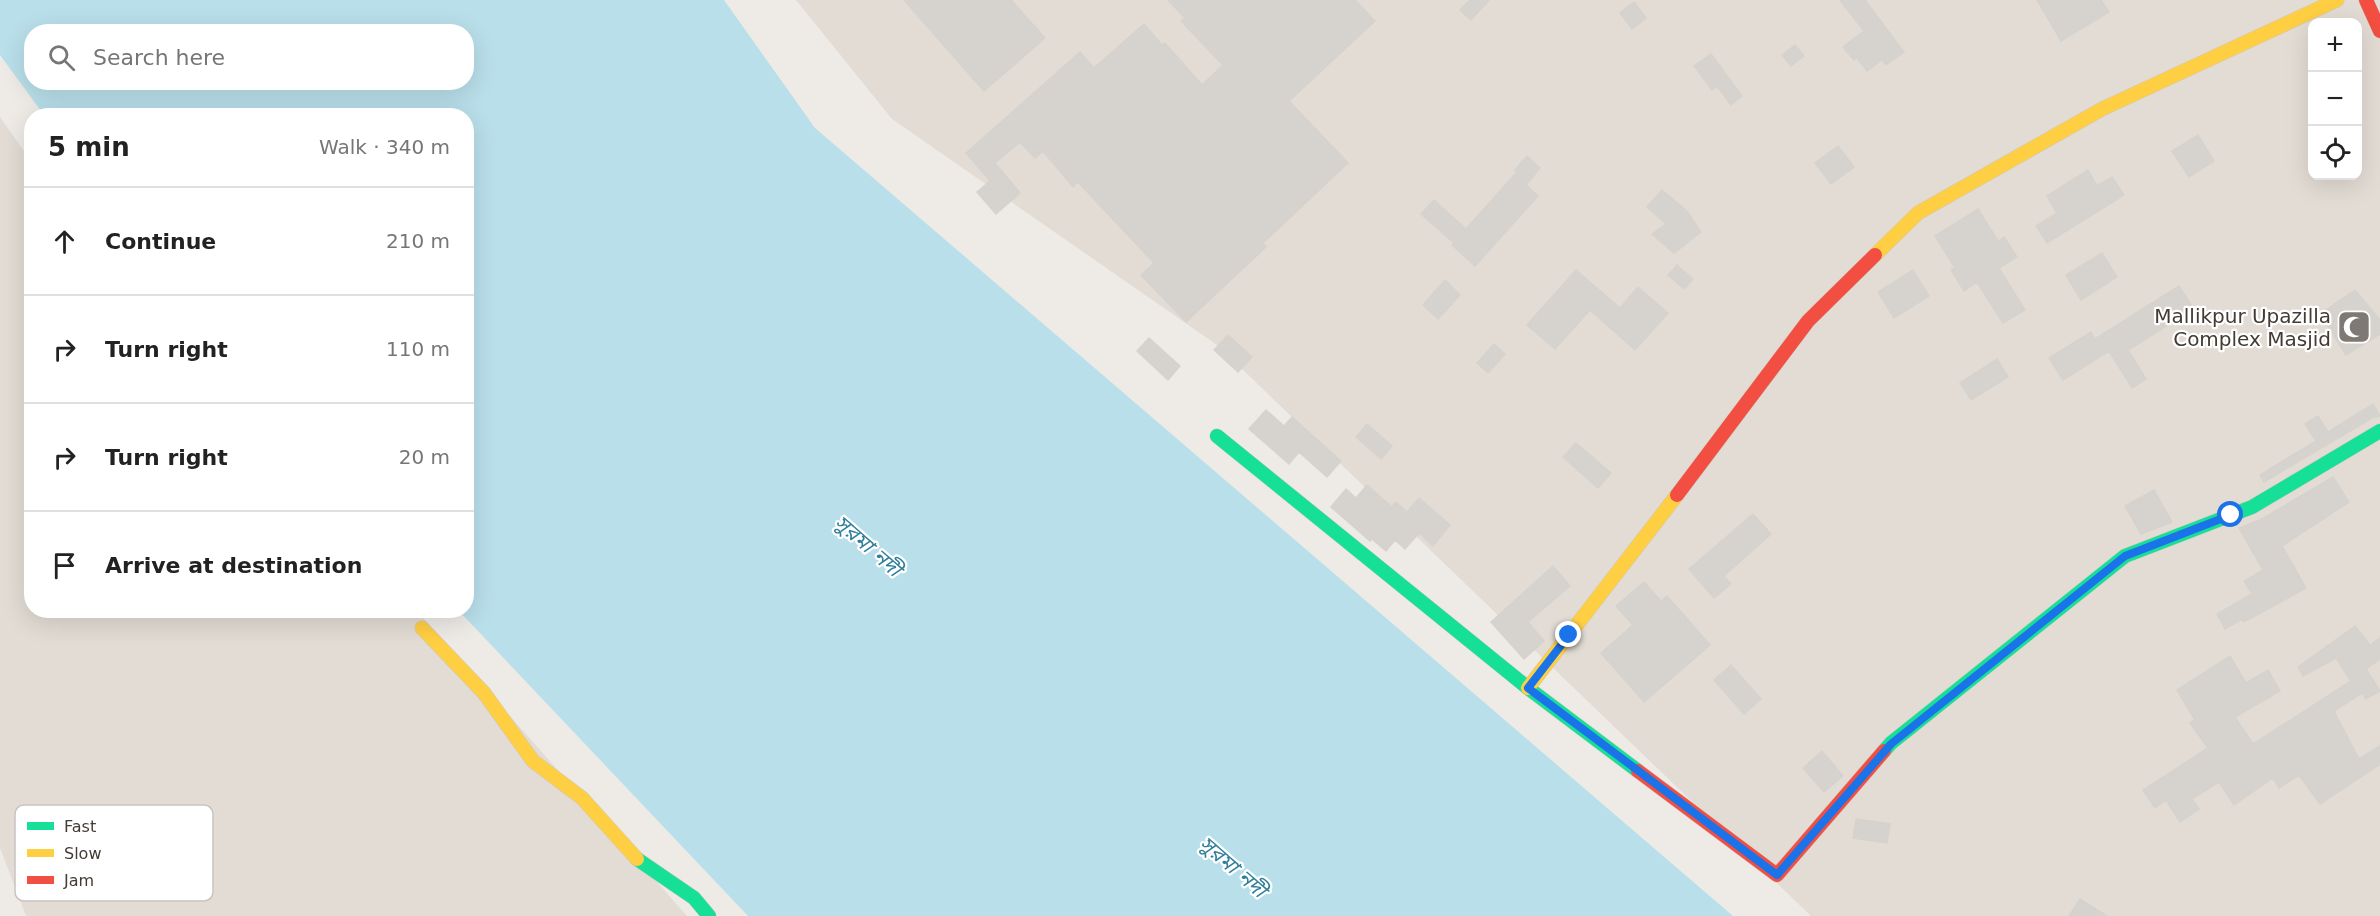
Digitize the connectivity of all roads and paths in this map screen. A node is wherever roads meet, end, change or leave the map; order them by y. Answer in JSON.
{"nodes":[{"id":1,"x":2337,"y":0,"type":"edge"},
{"id":2,"x":2366,"y":0,"type":"edge"},
{"id":3,"x":2380,"y":32,"type":"edge"},
{"id":4,"x":2380,"y":431,"type":"edge"},
{"id":5,"x":1217,"y":436,"type":"dead end"},
{"id":6,"x":422,"y":628,"type":"dead end"},
{"id":7,"x":1528,"y":688,"type":"junction"},
{"id":8,"x":709,"y":916,"type":"edge"}],
"edges":[{"from":1,"to":7,"type":"street"},
{"from":2,"to":3,"type":"street"},
{"from":4,"to":7,"type":"street"},
{"from":5,"to":7,"type":"street"},
{"from":6,"to":8,"type":"street"}]}
